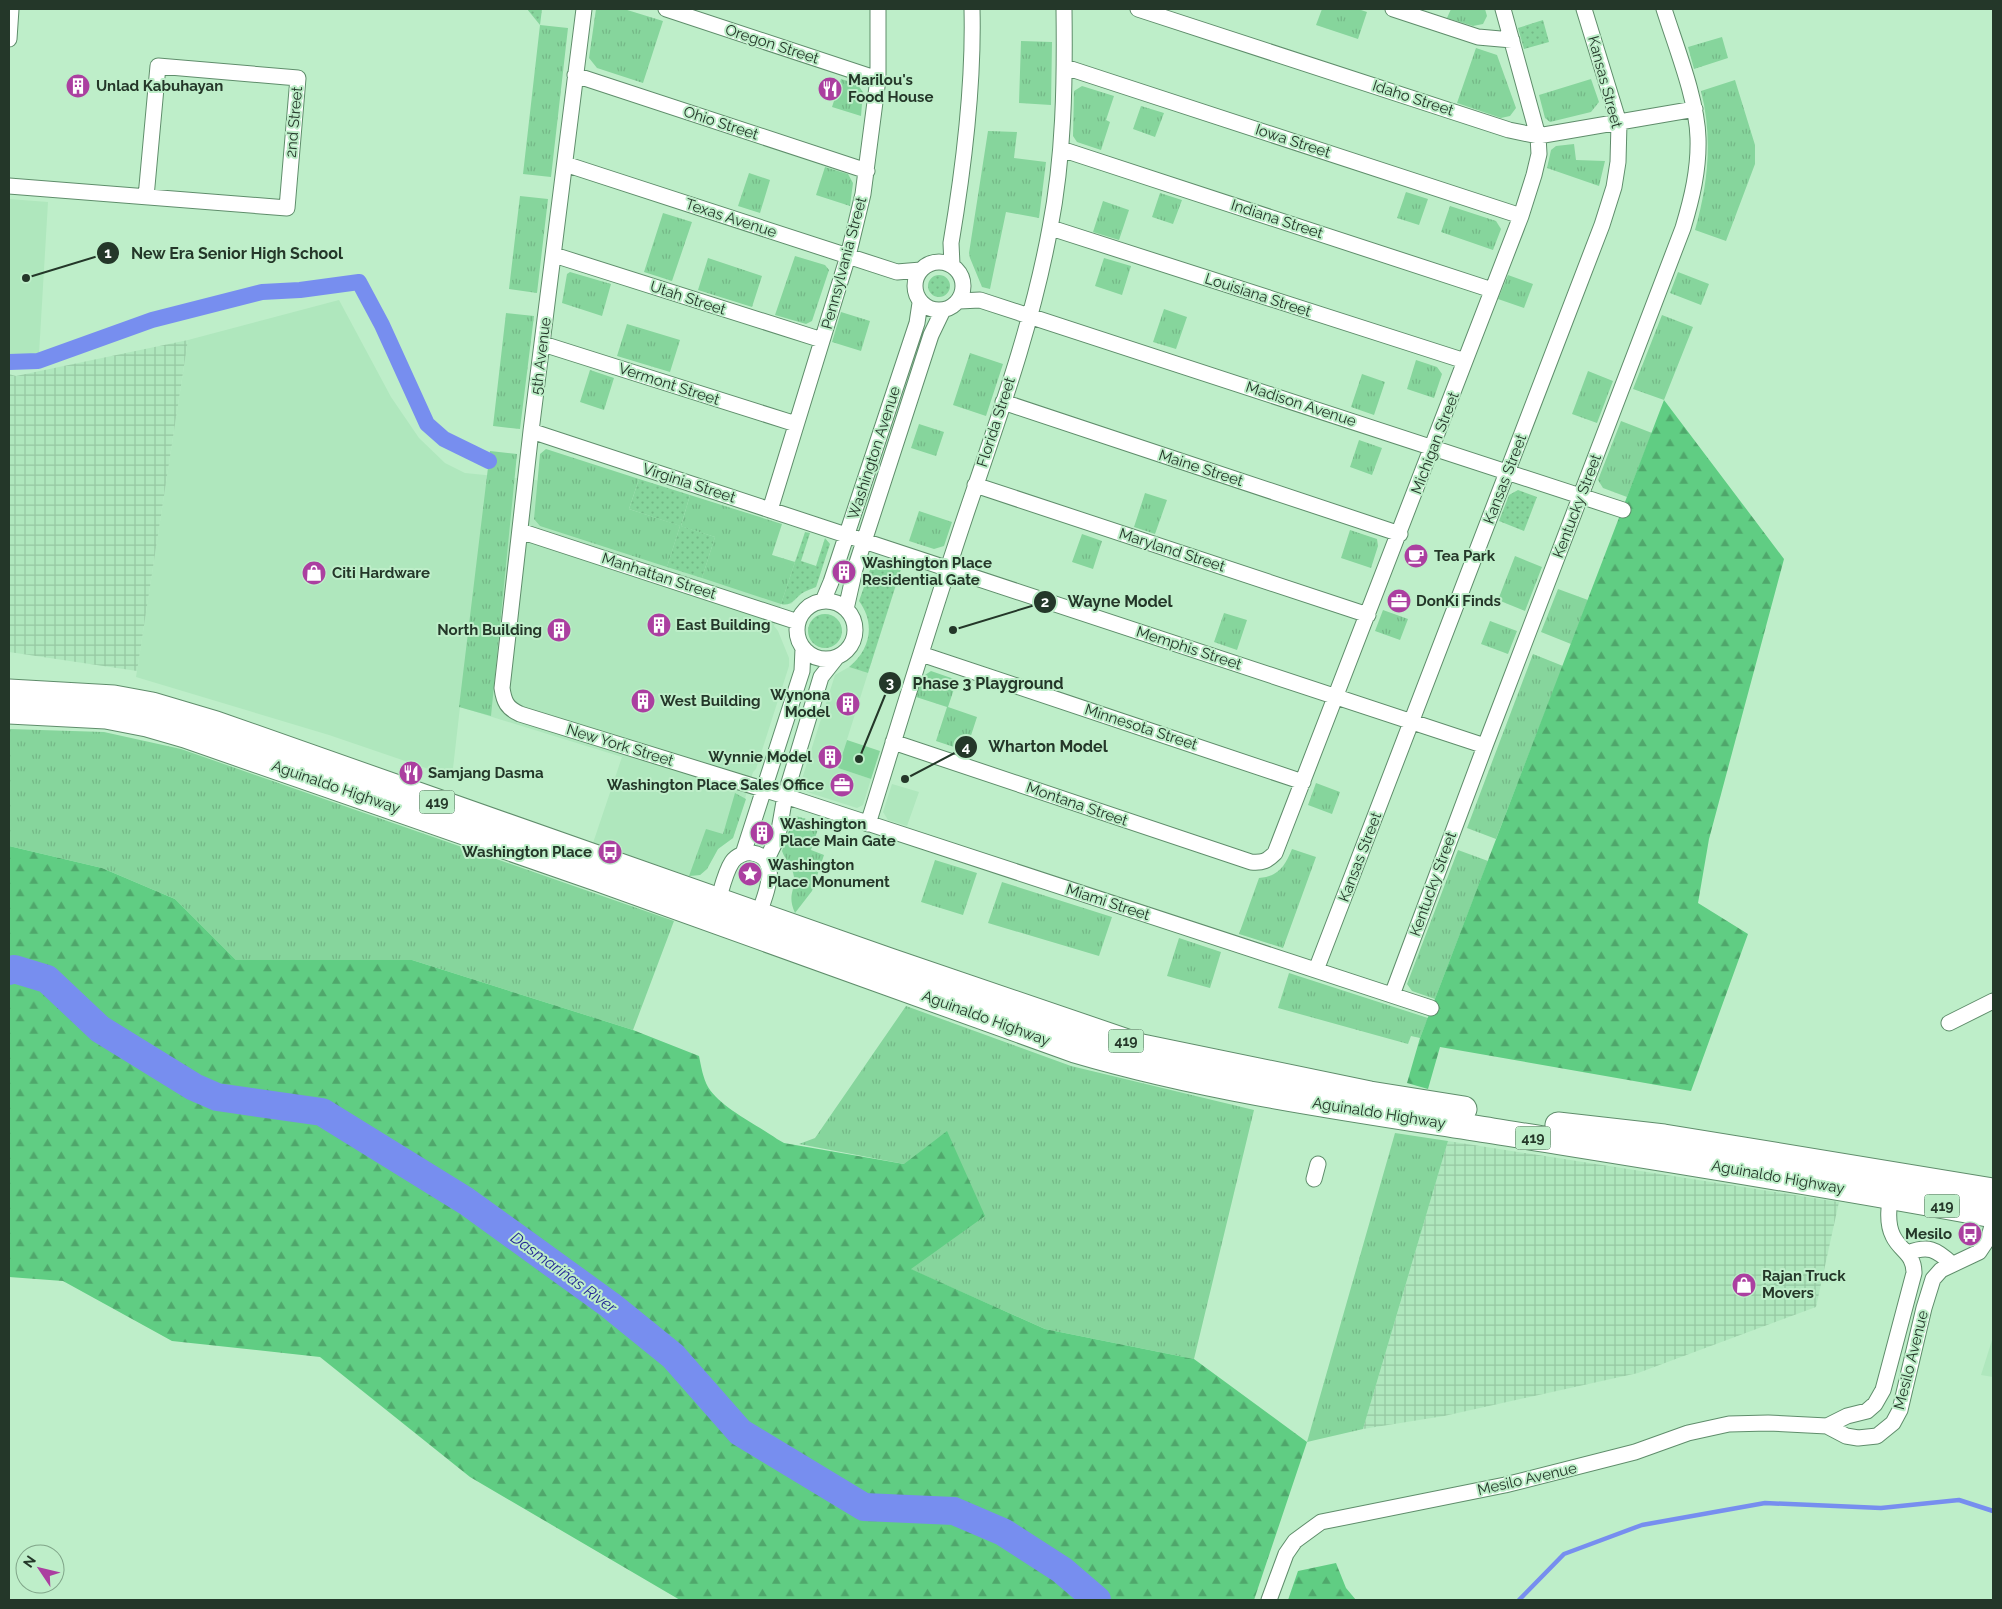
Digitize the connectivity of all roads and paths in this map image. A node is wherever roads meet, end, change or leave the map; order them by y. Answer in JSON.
{"nodes":[{"id":1,"x":584,"y":9,"type":"edge"},
{"id":2,"x":666,"y":9,"type":"edge"},
{"id":3,"x":878,"y":9,"type":"edge"},
{"id":4,"x":972,"y":9,"type":"edge"},
{"id":5,"x":1064,"y":9,"type":"edge"},
{"id":6,"x":1138,"y":9,"type":"edge"},
{"id":7,"x":1392,"y":9,"type":"edge"},
{"id":8,"x":1503,"y":9,"type":"edge"},
{"id":9,"x":1584,"y":9,"type":"edge"},
{"id":10,"x":1664,"y":9,"type":"edge"},
{"id":11,"x":10,"y":18,"type":"edge"},
{"id":12,"x":9,"y":39,"type":"edge"},
{"id":13,"x":1512,"y":40,"type":"junction"},
{"id":14,"x":1065,"y":67,"type":"junction"},
{"id":15,"x":575,"y":74,"type":"junction"},
{"id":16,"x":878,"y":79,"type":"junction"},
{"id":17,"x":1694,"y":109,"type":"junction"},
{"id":18,"x":1619,"y":123,"type":"junction"},
{"id":19,"x":1538,"y":136,"type":"junction"},
{"id":20,"x":1061,"y":149,"type":"junction"},
{"id":21,"x":565,"y":164,"type":"junction"},
{"id":22,"x":867,"y":171,"type":"junction"},
{"id":23,"x":9,"y":186,"type":"edge"},
{"id":24,"x":146,"y":197,"type":"junction"},
{"id":25,"x":1521,"y":216,"type":"junction"},
{"id":26,"x":1050,"y":228,"type":"junction"},
{"id":27,"x":554,"y":255,"type":"junction"},
{"id":28,"x":848,"y":256,"type":"junction"},
{"id":29,"x":945,"y":263,"type":"junction"},
{"id":30,"x":921,"y":270,"type":"junction"},
{"id":31,"x":897,"y":272,"type":"junction"},
{"id":32,"x":964,"y":286,"type":"junction"},
{"id":33,"x":914,"y":288,"type":"junction"},
{"id":34,"x":1492,"y":290,"type":"junction"},
{"id":35,"x":980,"y":300,"type":"junction"},
{"id":36,"x":959,"y":301,"type":"junction"},
{"id":37,"x":920,"y":303,"type":"junction"},
{"id":38,"x":943,"y":310,"type":"junction"},
{"id":39,"x":1031,"y":316,"type":"junction"},
{"id":40,"x":822,"y":340,"type":"junction"},
{"id":41,"x":543,"y":344,"type":"junction"},
{"id":42,"x":1465,"y":361,"type":"junction"},
{"id":43,"x":1003,"y":402,"type":"junction"},
{"id":44,"x":796,"y":424,"type":"junction"},
{"id":45,"x":531,"y":431,"type":"junction"},
{"id":46,"x":1433,"y":448,"type":"junction"},
{"id":47,"x":1507,"y":472,"type":"junction"},
{"id":48,"x":975,"y":485,"type":"junction"},
{"id":49,"x":1581,"y":496,"type":"junction"},
{"id":50,"x":770,"y":510,"type":"junction"},
{"id":51,"x":1623,"y":510,"type":"dead end"},
{"id":52,"x":520,"y":531,"type":"junction"},
{"id":53,"x":1400,"y":534,"type":"junction"},
{"id":54,"x":847,"y":535,"type":"junction"},
{"id":55,"x":864,"y":541,"type":"junction"},
{"id":56,"x":948,"y":567,"type":"junction"},
{"id":57,"x":822,"y":601,"type":"junction"},
{"id":58,"x":846,"y":609,"type":"junction"},
{"id":59,"x":1368,"y":615,"type":"junction"},
{"id":60,"x":798,"y":622,"type":"junction"},
{"id":61,"x":803,"y":649,"type":"junction"},
{"id":62,"x":921,"y":654,"type":"junction"},
{"id":63,"x":836,"y":658,"type":"junction"},
{"id":64,"x":9,"y":692,"type":"edge"},
{"id":65,"x":1336,"y":697,"type":"junction"},
{"id":66,"x":505,"y":704,"type":"joint"},
{"id":67,"x":9,"y":711,"type":"edge"},
{"id":68,"x":1412,"y":722,"type":"junction"},
{"id":69,"x":893,"y":742,"type":"junction"},
{"id":70,"x":1485,"y":746,"type":"junction"},
{"id":71,"x":311,"y":768,"type":"junction"},
{"id":72,"x":1303,"y":782,"type":"junction"},
{"id":73,"x":765,"y":790,"type":"junction"},
{"id":74,"x":785,"y":796,"type":"junction"},
{"id":75,"x":868,"y":824,"type":"junction"},
{"id":76,"x":743,"y":854,"type":"junction"},
{"id":77,"x":766,"y":861,"type":"junction"},
{"id":78,"x":1262,"y":863,"type":"joint"},
{"id":79,"x":715,"y":910,"type":"junction"},
{"id":80,"x":755,"y":924,"type":"junction"},
{"id":81,"x":1316,"y":970,"type":"junction"},
{"id":82,"x":1392,"y":995,"type":"junction"},
{"id":83,"x":1993,"y":1001,"type":"edge"},
{"id":84,"x":1431,"y":1008,"type":"dead end"},
{"id":85,"x":1949,"y":1023,"type":"dead end"},
{"id":86,"x":1893,"y":1186,"type":"junction"},
{"id":87,"x":1993,"y":1191,"type":"edge"},
{"id":88,"x":1993,"y":1216,"type":"edge"},
{"id":89,"x":1993,"y":1222,"type":"edge"},
{"id":90,"x":1908,"y":1253,"type":"junction"},
{"id":91,"x":1952,"y":1264,"type":"junction"},
{"id":92,"x":1907,"y":1302,"type":"junction"},
{"id":93,"x":1924,"y":1308,"type":"junction"},
{"id":94,"x":1827,"y":1426,"type":"junction"},
{"id":95,"x":1270,"y":1600,"type":"edge"}],
"edges":[{"from":1,"to":15,"type":"street","name":"5th Avenue"},
{"from":2,"to":16,"type":"street","name":"Oregon Street"},
{"from":3,"to":16,"type":"street","name":"Pennsylvania Street"},
{"from":4,"to":29,"type":"street"},
{"from":5,"to":14,"type":"street","name":"Florida Street"},
{"from":6,"to":19,"type":"street","name":"Idaho Street"},
{"from":7,"to":13,"type":"street"},
{"from":8,"to":13,"type":"street","name":"Michigan Street"},
{"from":9,"to":18,"type":"street","name":"Kansas Street"},
{"from":10,"to":17,"type":"street","name":"Kentucky Street"},
{"from":11,"to":12,"type":"street"},
{"from":13,"to":19,"type":"street","name":"Michigan Street"},
{"from":14,"to":20,"type":"street","name":"Florida Street"},
{"from":14,"to":25,"type":"street","name":"Iowa Street"},
{"from":15,"to":21,"type":"street","name":"5th Avenue"},
{"from":15,"to":22,"type":"street","name":"Ohio Street"},
{"from":16,"to":22,"type":"street","name":"Pennsylvania Street"},
{"from":17,"to":18,"type":"street","name":"Idaho Street"},
{"from":17,"to":49,"type":"street","name":"Kentucky Street"},
{"from":18,"to":19,"type":"street","name":"Idaho Street"},
{"from":18,"to":47,"type":"street","name":"Kansas Street"},
{"from":19,"to":25,"type":"street","name":"Michigan Street"},
{"from":20,"to":26,"type":"street","name":"Florida Street"},
{"from":20,"to":34,"type":"street","name":"Indiana Street"},
{"from":21,"to":27,"type":"street","name":"5th Avenue"},
{"from":21,"to":28,"type":"street","name":"Texas Avenue"},
{"from":22,"to":28,"type":"street","name":"Pennsylvania Street"},
{"from":23,"to":24,"type":"street","name":"2nd Street"},
{"from":24,"to":24,"type":"street","name":"2nd Street"},
{"from":25,"to":34,"type":"street","name":"Michigan Street"},
{"from":26,"to":39,"type":"street","name":"Florida Street"},
{"from":26,"to":42,"type":"street","name":"Louisiana Street"},
{"from":27,"to":40,"type":"street","name":"Utah Street"},
{"from":27,"to":41,"type":"street","name":"5th Avenue"},
{"from":28,"to":31,"type":"street","name":"Texas Avenue"},
{"from":28,"to":40,"type":"street","name":"Pennsylvania Street"},
{"from":29,"to":30,"type":"street"},
{"from":29,"to":32,"type":"street"},
{"from":30,"to":31,"type":"street","name":"Texas Avenue"},
{"from":30,"to":33,"type":"street"},
{"from":31,"to":33,"type":"street","name":"Texas Avenue"},
{"from":32,"to":35,"type":"street","name":"Madison Avenue"},
{"from":32,"to":36,"type":"street"},
{"from":33,"to":37,"type":"street"},
{"from":34,"to":42,"type":"street","name":"Michigan Street"},
{"from":35,"to":36,"type":"street","name":"Madison Avenue"},
{"from":35,"to":39,"type":"street","name":"Madison Avenue"},
{"from":36,"to":38,"type":"street"},
{"from":37,"to":38,"type":"street"},
{"from":37,"to":54,"type":"street","name":"Washington Avenue"},
{"from":38,"to":55,"type":"street","name":"Washington Avenue"},
{"from":39,"to":43,"type":"street","name":"Florida Street"},
{"from":39,"to":46,"type":"street","name":"Madison Avenue"},
{"from":40,"to":44,"type":"street","name":"Pennsylvania Street"},
{"from":41,"to":44,"type":"street","name":"Vermont Street"},
{"from":41,"to":45,"type":"street","name":"5th Avenue"},
{"from":42,"to":46,"type":"street","name":"Michigan Street"},
{"from":43,"to":48,"type":"street","name":"Florida Street"},
{"from":43,"to":53,"type":"street","name":"Maine Street"},
{"from":44,"to":50,"type":"street","name":"Pennsylvania Street"},
{"from":45,"to":50,"type":"street","name":"Virginia Street"},
{"from":45,"to":52,"type":"street","name":"5th Avenue"},
{"from":46,"to":47,"type":"street","name":"Madison Avenue"},
{"from":46,"to":53,"type":"street","name":"Michigan Street"},
{"from":47,"to":49,"type":"street","name":"Madison Avenue"},
{"from":47,"to":68,"type":"street","name":"Kansas Street"},
{"from":48,"to":56,"type":"street","name":"Florida Street"},
{"from":48,"to":59,"type":"street","name":"Maryland Street"},
{"from":49,"to":51,"type":"street","name":"Madison Avenue"},
{"from":49,"to":70,"type":"street","name":"Kentucky Street"},
{"from":50,"to":54,"type":"street","name":"Virginia Street"},
{"from":52,"to":60,"type":"street","name":"Manhattan Street"},
{"from":52,"to":66,"type":"street","name":"5th Avenue"},
{"from":53,"to":59,"type":"street","name":"Michigan Street"},
{"from":54,"to":55,"type":"street","name":"Virginia Street"},
{"from":54,"to":57,"type":"street","name":"Washington Avenue"},
{"from":55,"to":56,"type":"street","name":"Memphis Street"},
{"from":55,"to":58,"type":"street","name":"Washington Avenue"},
{"from":56,"to":62,"type":"street","name":"Florida Street"},
{"from":56,"to":65,"type":"street","name":"Memphis Street"},
{"from":57,"to":58,"type":"street"},
{"from":57,"to":60,"type":"street"},
{"from":58,"to":63,"type":"street"},
{"from":59,"to":65,"type":"street","name":"Michigan Street"},
{"from":60,"to":61,"type":"street"},
{"from":61,"to":63,"type":"street"},
{"from":61,"to":73,"type":"street"},
{"from":62,"to":69,"type":"street","name":"Florida Street"},
{"from":62,"to":72,"type":"street","name":"Minnesota Street"},
{"from":63,"to":74,"type":"street"},
{"from":64,"to":71,"type":"main road","name":"Aguinaldo Highway","number":"419"},
{"from":65,"to":68,"type":"street","name":"Memphis Street"},
{"from":65,"to":72,"type":"street","name":"Michigan Street"},
{"from":66,"to":73,"type":"street","name":"New York Street"},
{"from":67,"to":71,"type":"main road","name":"Aguinaldo Highway","number":"419"},
{"from":68,"to":70,"type":"street","name":"Memphis Street"},
{"from":68,"to":81,"type":"street","name":"Kansas Street"},
{"from":69,"to":75,"type":"street","name":"Florida Street"},
{"from":69,"to":78,"type":"street","name":"Montana Street"},
{"from":70,"to":82,"type":"street","name":"Kentucky Street"},
{"from":71,"to":79,"type":"main road","name":"Aguinaldo Highway","number":"419"},
{"from":72,"to":78,"type":"street","name":"Michigan Street"},
{"from":73,"to":74,"type":"street","name":"New York Street"},
{"from":73,"to":76,"type":"street"},
{"from":74,"to":75,"type":"street","name":"Miami Street"},
{"from":74,"to":77,"type":"street"},
{"from":74,"to":77,"type":"street"},
{"from":75,"to":81,"type":"street","name":"Miami Street"},
{"from":76,"to":77,"type":"street"},
{"from":76,"to":79,"type":"street"},
{"from":77,"to":80,"type":"street"},
{"from":79,"to":80,"type":"main road","name":"Aguinaldo Highway","number":"419"},
{"from":80,"to":86,"type":"main road","name":"Aguinaldo Highway","number":"419"},
{"from":81,"to":82,"type":"street","name":"Miami Street"},
{"from":82,"to":84,"type":"street","name":"Miami Street"},
{"from":83,"to":85,"type":"street"},
{"from":86,"to":87,"type":"main road","name":"Aguinaldo Highway","number":"419"},
{"from":86,"to":88,"type":"main road","name":"Aguinaldo Highway","number":"419"},
{"from":86,"to":90,"type":"street","name":"Mesilo Avenue"},
{"from":89,"to":91,"type":"street","name":"Mesilo Avenue"},
{"from":90,"to":91,"type":"street"},
{"from":90,"to":92,"type":"street","name":"Mesilo Avenue"},
{"from":91,"to":93,"type":"street","name":"Mesilo Avenue"},
{"from":92,"to":93,"type":"street"},
{"from":92,"to":94,"type":"street","name":"Mesilo Avenue"},
{"from":93,"to":94,"type":"street","name":"Mesilo Avenue"},
{"from":94,"to":95,"type":"street","name":"Mesilo Avenue"}]}
